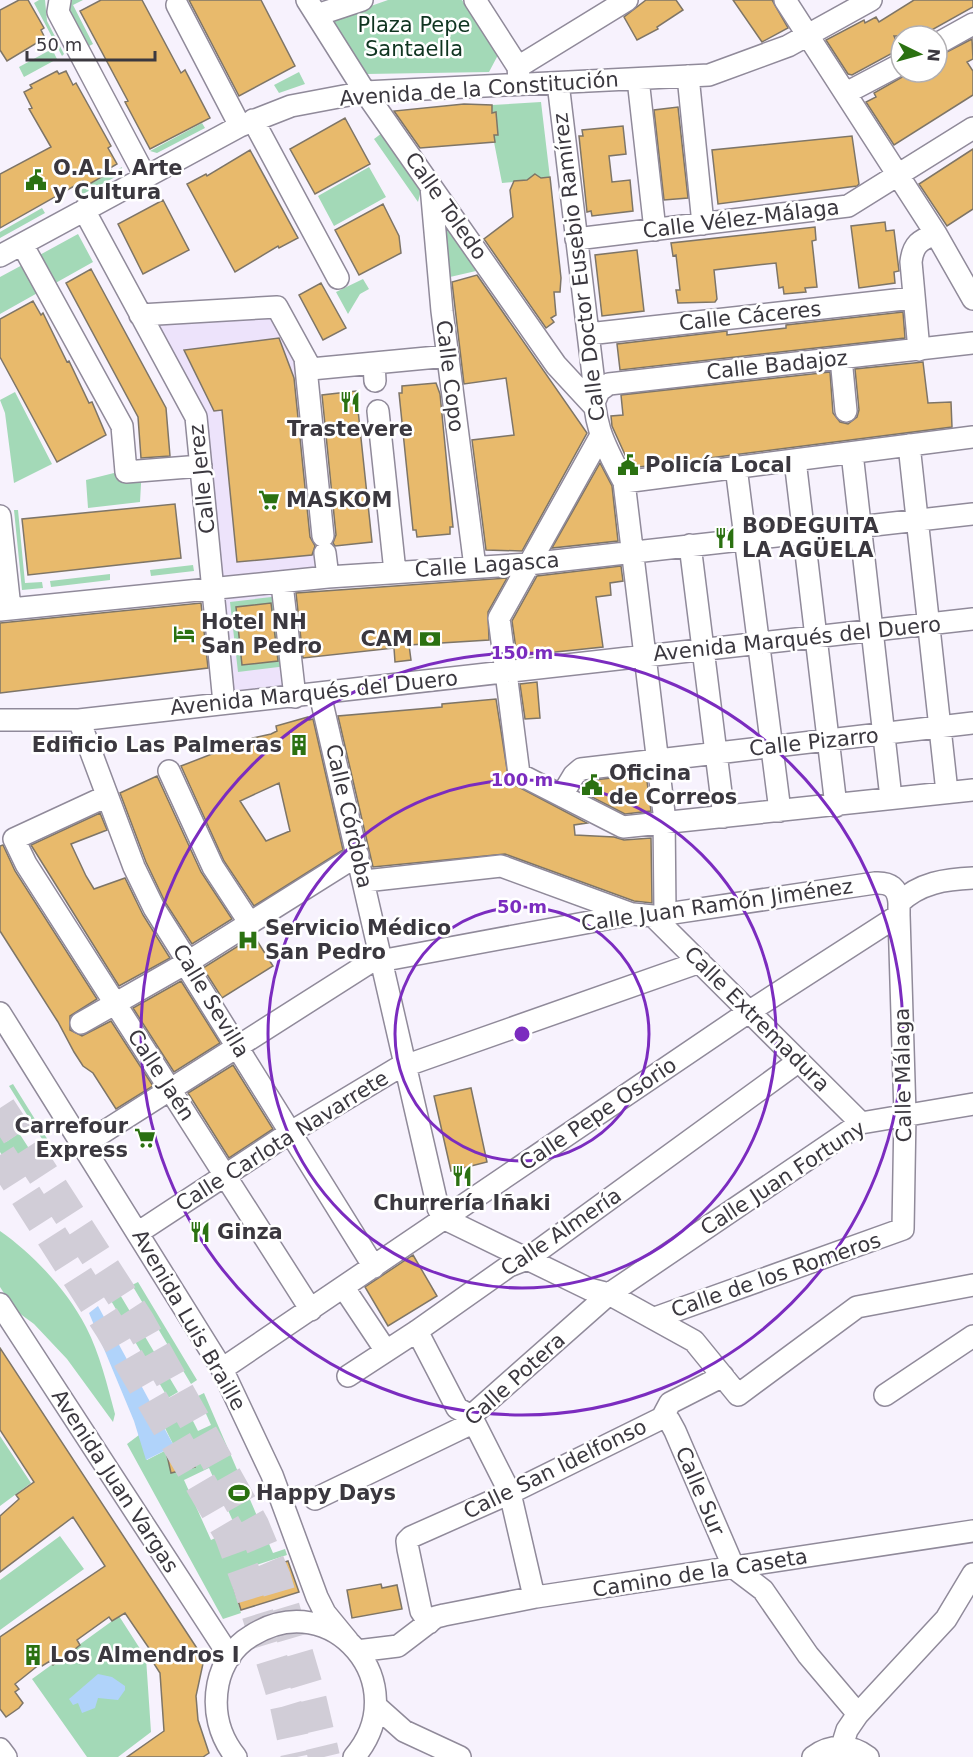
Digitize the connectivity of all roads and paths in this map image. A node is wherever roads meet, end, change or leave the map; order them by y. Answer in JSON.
{"nodes":[{"id":1,"x":60,"y":0,"type":"edge"},
{"id":2,"x":362,"y":0,"type":"edge"},
{"id":3,"x":475,"y":0,"type":"edge"},
{"id":4,"x":627,"y":0,"type":"edge"},
{"id":5,"x":785,"y":0,"type":"edge"},
{"id":6,"x":871,"y":0,"type":"edge"},
{"id":7,"x":177,"y":5,"type":"dead end"},
{"id":8,"x":312,"y":8,"type":"edge"},
{"id":9,"x":973,"y":24,"type":"edge"},
{"id":10,"x":808,"y":34,"type":"junction"},
{"id":11,"x":949,"y":37,"type":"edge"},
{"id":12,"x":889,"y":70,"type":"edge"},
{"id":13,"x":688,"y":76,"type":"junction"},
{"id":14,"x":518,"y":77,"type":"junction"},
{"id":15,"x":638,"y":79,"type":"junction"},
{"id":16,"x":558,"y":83,"type":"junction"},
{"id":17,"x":365,"y":92,"type":"junction"},
{"id":18,"x":846,"y":93,"type":"junction"},
{"id":19,"x":247,"y":123,"type":"junction"},
{"id":20,"x":973,"y":128,"type":"edge"},
{"id":21,"x":897,"y":174,"type":"junction"},
{"id":22,"x":145,"y":176,"type":"junction"},
{"id":23,"x":430,"y":184,"type":"junction"},
{"id":24,"x":84,"y":210,"type":"junction"},
{"id":25,"x":703,"y":224,"type":"junction"},
{"id":26,"x":655,"y":230,"type":"junction"},
{"id":27,"x":936,"y":234,"type":"junction"},
{"id":28,"x":576,"y":239,"type":"junction"},
{"id":29,"x":22,"y":244,"type":"junction"},
{"id":30,"x":0,"y":256,"type":"edge"},
{"id":31,"x":338,"y":278,"type":"dead end"},
{"id":32,"x":913,"y":298,"type":"junction"},
{"id":33,"x":973,"y":299,"type":"edge"},
{"id":34,"x":140,"y":315,"type":"junction"},
{"id":35,"x":588,"y":334,"type":"junction"},
{"id":36,"x":973,"y":343,"type":"edge"},
{"id":37,"x":919,"y":350,"type":"junction"},
{"id":38,"x":448,"y":356,"type":"junction"},
{"id":39,"x":305,"y":358,"type":"junction"},
{"id":40,"x":841,"y":358,"type":"junction"},
{"id":41,"x":593,"y":405,"type":"junction"},
{"id":42,"x":378,"y":411,"type":"dead end"},
{"id":43,"x":846,"y":411,"type":"dead end"},
{"id":44,"x":600,"y":437,"type":"junction"},
{"id":45,"x":973,"y":437,"type":"edge"},
{"id":46,"x":909,"y":445,"type":"junction"},
{"id":47,"x":852,"y":453,"type":"junction"},
{"id":48,"x":795,"y":460,"type":"junction"},
{"id":49,"x":201,"y":466,"type":"junction"},
{"id":50,"x":736,"y":467,"type":"junction"},
{"id":51,"x":624,"y":482,"type":"junction"},
{"id":52,"x":973,"y":514,"type":"edge"},
{"id":53,"x":0,"y":516,"type":"edge"},
{"id":54,"x":918,"y":520,"type":"junction"},
{"id":55,"x":861,"y":527,"type":"junction"},
{"id":56,"x":802,"y":533,"type":"junction"},
{"id":57,"x":744,"y":539,"type":"junction"},
{"id":58,"x":690,"y":545,"type":"junction"},
{"id":59,"x":632,"y":551,"type":"junction"},
{"id":60,"x":528,"y":564,"type":"junction"},
{"id":61,"x":475,"y":567,"type":"junction"},
{"id":62,"x":396,"y":572,"type":"junction"},
{"id":63,"x":328,"y":577,"type":"junction"},
{"id":64,"x":282,"y":584,"type":"junction"},
{"id":65,"x":213,"y":588,"type":"junction"},
{"id":66,"x":5,"y":609,"type":"edge"},
{"id":67,"x":973,"y":619,"type":"edge"},
{"id":68,"x":929,"y":624,"type":"junction"},
{"id":69,"x":873,"y":631,"type":"junction"},
{"id":70,"x":816,"y":637,"type":"junction"},
{"id":71,"x":758,"y":644,"type":"junction"},
{"id":72,"x":703,"y":650,"type":"junction"},
{"id":73,"x":645,"y":656,"type":"junction"},
{"id":74,"x":505,"y":672,"type":"junction"},
{"id":75,"x":320,"y":694,"type":"junction"},
{"id":76,"x":295,"y":697,"type":"junction"},
{"id":77,"x":224,"y":703,"type":"junction"},
{"id":78,"x":79,"y":720,"type":"junction"},
{"id":79,"x":4,"y":722,"type":"edge"},
{"id":80,"x":973,"y":723,"type":"edge"},
{"id":81,"x":940,"y":727,"type":"junction"},
{"id":82,"x":883,"y":734,"type":"junction"},
{"id":83,"x":829,"y":740,"type":"junction"},
{"id":84,"x":771,"y":747,"type":"junction"},
{"id":85,"x":716,"y":753,"type":"junction"},
{"id":86,"x":658,"y":759,"type":"junction"},
{"id":87,"x":169,"y":771,"type":"dead end"},
{"id":88,"x":973,"y":790,"type":"edge"},
{"id":89,"x":947,"y":792,"type":"junction"},
{"id":90,"x":562,"y":795,"type":"junction"},
{"id":91,"x":107,"y":796,"type":"junction"},
{"id":92,"x":891,"y":798,"type":"junction"},
{"id":93,"x":836,"y":806,"type":"junction"},
{"id":94,"x":780,"y":811,"type":"junction"},
{"id":95,"x":724,"y":817,"type":"junction"},
{"id":96,"x":663,"y":825,"type":"junction"},
{"id":97,"x":358,"y":855,"type":"junction"},
{"id":98,"x":973,"y":878,"type":"edge"},
{"id":99,"x":365,"y":881,"type":"junction"},
{"id":100,"x":899,"y":909,"type":"junction"},
{"id":101,"x":650,"y":914,"type":"junction"},
{"id":102,"x":249,"y":922,"type":"junction"},
{"id":103,"x":381,"y":961,"type":"junction"},
{"id":104,"x":188,"y":962,"type":"junction"},
{"id":105,"x":700,"y":962,"type":"junction"},
{"id":106,"x":115,"y":1003,"type":"junction"},
{"id":107,"x":750,"y":1011,"type":"junction"},
{"id":108,"x":0,"y":1013,"type":"edge"},
{"id":109,"x":81,"y":1023,"type":"dead end"},
{"id":110,"x":237,"y":1046,"type":"junction"},
{"id":111,"x":799,"y":1061,"type":"junction"},
{"id":112,"x":400,"y":1068,"type":"junction"},
{"id":113,"x":171,"y":1090,"type":"junction"},
{"id":114,"x":973,"y":1104,"type":"edge"},
{"id":115,"x":905,"y":1114,"type":"junction"},
{"id":116,"x":861,"y":1123,"type":"junction"},
{"id":117,"x":291,"y":1132,"type":"junction"},
{"id":118,"x":83,"y":1145,"type":"junction"},
{"id":119,"x":226,"y":1176,"type":"junction"},
{"id":120,"x":443,"y":1218,"type":"junction"},
{"id":121,"x":139,"y":1232,"type":"junction"},
{"id":122,"x":897,"y":1232,"type":"joint"},
{"id":123,"x":527,"y":1259,"type":"junction"},
{"id":124,"x":374,"y":1267,"type":"junction"},
{"id":125,"x":973,"y":1285,"type":"edge"},
{"id":126,"x":344,"y":1288,"type":"junction"},
{"id":127,"x":609,"y":1294,"type":"junction"},
{"id":128,"x":0,"y":1305,"type":"edge"},
{"id":129,"x":311,"y":1310,"type":"junction"},
{"id":130,"x":654,"y":1318,"type":"junction"},
{"id":131,"x":417,"y":1331,"type":"junction"},
{"id":132,"x":973,"y":1336,"type":"edge"},
{"id":133,"x":386,"y":1351,"type":"junction"},
{"id":134,"x":222,"y":1369,"type":"junction"},
{"id":135,"x":348,"y":1376,"type":"dead end"},
{"id":136,"x":723,"y":1376,"type":"junction"},
{"id":137,"x":885,"y":1395,"type":"dead end"},
{"id":138,"x":471,"y":1416,"type":"junction"},
{"id":139,"x":662,"y":1418,"type":"junction"},
{"id":140,"x":510,"y":1493,"type":"junction"},
{"id":141,"x":315,"y":1499,"type":"dead end"},
{"id":142,"x":973,"y":1531,"type":"edge"},
{"id":143,"x":734,"y":1568,"type":"junction"},
{"id":144,"x":973,"y":1574,"type":"edge"},
{"id":145,"x":536,"y":1597,"type":"junction"},
{"id":146,"x":429,"y":1623,"type":"junction"},
{"id":147,"x":353,"y":1646,"type":"junction"},
{"id":148,"x":391,"y":1648,"type":"junction"},
{"id":149,"x":230,"y":1657,"type":"junction"},
{"id":150,"x":371,"y":1673,"type":"junction"},
{"id":151,"x":376,"y":1706,"type":"junction"},
{"id":152,"x":858,"y":1714,"type":"junction"},
{"id":153,"x":404,"y":1731,"type":"junction"},
{"id":154,"x":842,"y":1746,"type":"junction"},
{"id":155,"x":0,"y":1749,"type":"edge"},
{"id":156,"x":362,"y":1750,"type":"edge"},
{"id":157,"x":6,"y":1757,"type":"edge"},
{"id":158,"x":236,"y":1757,"type":"edge"},
{"id":159,"x":460,"y":1757,"type":"edge"},
{"id":160,"x":813,"y":1757,"type":"edge"},
{"id":161,"x":868,"y":1757,"type":"edge"}],
"edges":[{"from":1,"to":22,"type":"street"},
{"from":2,"to":8,"type":"street"},
{"from":3,"to":14,"type":"street"},
{"from":4,"to":14,"type":"street"},
{"from":5,"to":10,"type":"street"},
{"from":6,"to":10,"type":"street","name":"Avenida de la Constitución"},
{"from":7,"to":19,"type":"street"},
{"from":8,"to":17,"type":"street","name":"Calle Toledo"},
{"from":9,"to":11,"type":"street"},
{"from":10,"to":13,"type":"street","name":"Avenida de la Constitución"},
{"from":10,"to":18,"type":"street"},
{"from":12,"to":18,"type":"street"},
{"from":13,"to":15,"type":"street","name":"Avenida de la Constitución"},
{"from":13,"to":25,"type":"street"},
{"from":14,"to":16,"type":"street","name":"Avenida de la Constitución"},
{"from":14,"to":17,"type":"street","name":"Avenida de la Constitución"},
{"from":15,"to":16,"type":"street","name":"Avenida de la Constitución"},
{"from":15,"to":26,"type":"street"},
{"from":16,"to":28,"type":"street","name":"Calle Doctor Eusebio Ramírez"},
{"from":17,"to":19,"type":"street","name":"Avenida de la Constitución"},
{"from":17,"to":23,"type":"street","name":"Calle Toledo"},
{"from":18,"to":21,"type":"street"},
{"from":19,"to":22,"type":"street","name":"Avenida de la Constitución"},
{"from":19,"to":31,"type":"street"},
{"from":20,"to":21,"type":"street","name":"Calle Vélez-Málaga"},
{"from":21,"to":25,"type":"street","name":"Calle Vélez-Málaga"},
{"from":21,"to":27,"type":"street"},
{"from":22,"to":24,"type":"street","name":"Avenida de la Constitución"},
{"from":23,"to":38,"type":"street","name":"Calle Copo"},
{"from":23,"to":41,"type":"street","name":"Calle Toledo"},
{"from":24,"to":29,"type":"street","name":"Avenida de la Constitución"},
{"from":24,"to":34,"type":"street","name":"Calle Jerez"},
{"from":25,"to":26,"type":"street","name":"Calle Vélez-Málaga"},
{"from":26,"to":28,"type":"street","name":"Calle Vélez-Málaga"},
{"from":27,"to":32,"type":"street"},
{"from":27,"to":33,"type":"street"},
{"from":28,"to":35,"type":"street","name":"Calle Doctor Eusebio Ramírez"},
{"from":29,"to":30,"type":"street","name":"Avenida de la Constitución"},
{"from":29,"to":49,"type":"street"},
{"from":32,"to":35,"type":"street","name":"Calle Cáceres"},
{"from":32,"to":37,"type":"street"},
{"from":34,"to":39,"type":"street"},
{"from":34,"to":49,"type":"street","name":"Calle Jerez"},
{"from":35,"to":41,"type":"street","name":"Calle Doctor Eusebio Ramírez"},
{"from":36,"to":37,"type":"street","name":"Calle Badajoz"},
{"from":37,"to":40,"type":"street","name":"Calle Badajoz"},
{"from":38,"to":39,"type":"street"},
{"from":38,"to":61,"type":"street","name":"Calle Copo"},
{"from":39,"to":63,"type":"street"},
{"from":40,"to":41,"type":"street","name":"Calle Badajoz"},
{"from":40,"to":43,"type":"street"},
{"from":41,"to":44,"type":"street","name":"Calle Doctor Eusebio Ramírez"},
{"from":42,"to":62,"type":"street"},
{"from":44,"to":51,"type":"street","name":"Calle Doctor Eusebio Ramírez"},
{"from":44,"to":60,"type":"street"},
{"from":45,"to":46,"type":"street"},
{"from":46,"to":47,"type":"street"},
{"from":46,"to":54,"type":"street"},
{"from":47,"to":48,"type":"street"},
{"from":47,"to":55,"type":"street"},
{"from":48,"to":50,"type":"street"},
{"from":48,"to":56,"type":"street"},
{"from":49,"to":65,"type":"street","name":"Calle Jerez"},
{"from":50,"to":51,"type":"street"},
{"from":50,"to":57,"type":"street"},
{"from":51,"to":59,"type":"street"},
{"from":52,"to":54,"type":"street","name":"Calle Lagasca"},
{"from":53,"to":66,"type":"street"},
{"from":54,"to":55,"type":"street","name":"Calle Lagasca"},
{"from":54,"to":68,"type":"street"},
{"from":55,"to":56,"type":"street","name":"Calle Lagasca"},
{"from":55,"to":69,"type":"street"},
{"from":56,"to":57,"type":"street","name":"Calle Lagasca"},
{"from":56,"to":70,"type":"street"},
{"from":57,"to":58,"type":"street","name":"Calle Lagasca"},
{"from":57,"to":71,"type":"street"},
{"from":58,"to":59,"type":"street","name":"Calle Lagasca"},
{"from":58,"to":72,"type":"street"},
{"from":59,"to":60,"type":"street","name":"Calle Lagasca"},
{"from":59,"to":73,"type":"street"},
{"from":60,"to":61,"type":"street","name":"Calle Lagasca"},
{"from":60,"to":74,"type":"street"},
{"from":61,"to":62,"type":"street","name":"Calle Lagasca"},
{"from":62,"to":63,"type":"street","name":"Calle Lagasca"},
{"from":63,"to":64,"type":"street","name":"Calle Lagasca"},
{"from":64,"to":65,"type":"street","name":"Calle Lagasca"},
{"from":64,"to":76,"type":"street"},
{"from":65,"to":66,"type":"street","name":"Calle Lagasca"},
{"from":65,"to":77,"type":"street","name":"Calle Jerez"},
{"from":67,"to":68,"type":"street","name":"Avenida Marqués del Duero"},
{"from":68,"to":69,"type":"street","name":"Avenida Marqués del Duero"},
{"from":68,"to":81,"type":"street"},
{"from":69,"to":70,"type":"street","name":"Avenida Marqués del Duero"},
{"from":69,"to":82,"type":"street"},
{"from":70,"to":71,"type":"street","name":"Avenida Marqués del Duero"},
{"from":70,"to":83,"type":"street"},
{"from":71,"to":72,"type":"street","name":"Avenida Marqués del Duero"},
{"from":71,"to":84,"type":"street"},
{"from":72,"to":73,"type":"street","name":"Avenida Marqués del Duero"},
{"from":72,"to":85,"type":"street"},
{"from":73,"to":74,"type":"street","name":"Avenida Marqués del Duero"},
{"from":73,"to":86,"type":"street"},
{"from":74,"to":75,"type":"street","name":"Avenida Marqués del Duero"},
{"from":74,"to":90,"type":"street"},
{"from":75,"to":76,"type":"street","name":"Avenida Marqués del Duero"},
{"from":75,"to":97,"type":"street","name":"Calle Córdoba"},
{"from":76,"to":77,"type":"street","name":"Avenida Marqués del Duero"},
{"from":77,"to":78,"type":"street","name":"Avenida Marqués del Duero"},
{"from":78,"to":79,"type":"street","name":"Avenida Marqués del Duero"},
{"from":78,"to":91,"type":"street","name":"Calle Sevilla"},
{"from":80,"to":81,"type":"street","name":"Calle Pizarro"},
{"from":81,"to":82,"type":"street","name":"Calle Pizarro"},
{"from":81,"to":89,"type":"street"},
{"from":82,"to":83,"type":"street","name":"Calle Pizarro"},
{"from":82,"to":92,"type":"street"},
{"from":83,"to":84,"type":"street","name":"Calle Pizarro"},
{"from":83,"to":93,"type":"street"},
{"from":84,"to":85,"type":"street","name":"Calle Pizarro"},
{"from":84,"to":94,"type":"street"},
{"from":85,"to":86,"type":"street","name":"Calle Pizarro"},
{"from":85,"to":95,"type":"street"},
{"from":86,"to":90,"type":"street","name":"Calle Pizarro"},
{"from":86,"to":96,"type":"street"},
{"from":87,"to":102,"type":"street"},
{"from":88,"to":89,"type":"street"},
{"from":89,"to":92,"type":"street"},
{"from":90,"to":96,"type":"street"},
{"from":91,"to":104,"type":"street","name":"Calle Sevilla"},
{"from":91,"to":106,"type":"street","name":"Calle Jaén"},
{"from":92,"to":93,"type":"street"},
{"from":93,"to":94,"type":"street"},
{"from":94,"to":95,"type":"street"},
{"from":95,"to":96,"type":"street"},
{"from":96,"to":101,"type":"street"},
{"from":97,"to":99,"type":"street","name":"Calle Córdoba"},
{"from":97,"to":102,"type":"street"},
{"from":98,"to":100,"type":"street","name":"Calle Pepe Osorio"},
{"from":99,"to":101,"type":"street"},
{"from":99,"to":103,"type":"street","name":"Calle Córdoba"},
{"from":100,"to":101,"type":"street","name":"Calle Juan Ramón Jiménez"},
{"from":100,"to":107,"type":"street","name":"Calle Pepe Osorio"},
{"from":100,"to":115,"type":"street","name":"Calle Málaga"},
{"from":101,"to":103,"type":"street","name":"Calle Juan Ramón Jiménez"},
{"from":101,"to":105,"type":"street","name":"Calle Extremadura"},
{"from":102,"to":104,"type":"street"},
{"from":103,"to":110,"type":"street","name":"Calle Juan Ramón Jiménez"},
{"from":103,"to":112,"type":"street","name":"Calle Córdoba"},
{"from":104,"to":106,"type":"street"},
{"from":104,"to":110,"type":"street","name":"Calle Sevilla"},
{"from":105,"to":107,"type":"street","name":"Calle Extremadura"},
{"from":105,"to":112,"type":"street","name":"Calle Carlota Navarrete"},
{"from":106,"to":109,"type":"street"},
{"from":106,"to":113,"type":"street","name":"Calle Jaén"},
{"from":107,"to":111,"type":"street","name":"Calle Extremadura"},
{"from":107,"to":120,"type":"street","name":"Calle Pepe Osorio"},
{"from":108,"to":118,"type":"street","name":"Avenida Luis Braille"},
{"from":110,"to":113,"type":"street","name":"Calle Juan Ramón Jiménez"},
{"from":110,"to":117,"type":"street","name":"Calle Sevilla"},
{"from":111,"to":116,"type":"street","name":"Calle Extremadura"},
{"from":111,"to":123,"type":"street","name":"Calle Almería"},
{"from":112,"to":117,"type":"street","name":"Calle Carlota Navarrete"},
{"from":112,"to":120,"type":"street","name":"Calle Córdoba"},
{"from":113,"to":118,"type":"street","name":"Calle Juan Ramón Jiménez"},
{"from":113,"to":119,"type":"street","name":"Calle Jaén"},
{"from":114,"to":115,"type":"street","name":"Calle Juan Fortuny"},
{"from":115,"to":116,"type":"street","name":"Calle Juan Fortuny"},
{"from":115,"to":122,"type":"street","name":"Calle Málaga"},
{"from":116,"to":127,"type":"street","name":"Calle Juan Fortuny"},
{"from":117,"to":119,"type":"street","name":"Calle Carlota Navarrete"},
{"from":117,"to":124,"type":"street","name":"Calle Sevilla"},
{"from":118,"to":121,"type":"street","name":"Avenida Luis Braille"},
{"from":119,"to":121,"type":"street","name":"Calle Carlota Navarrete"},
{"from":119,"to":129,"type":"street","name":"Calle Jaén"},
{"from":120,"to":123,"type":"street"},
{"from":120,"to":124,"type":"street","name":"Calle Pepe Osorio"},
{"from":121,"to":134,"type":"street","name":"Avenida Luis Braille"},
{"from":122,"to":130,"type":"street","name":"Calle de los Romeros"},
{"from":123,"to":127,"type":"street"},
{"from":123,"to":131,"type":"street","name":"Calle Almería"},
{"from":124,"to":126,"type":"street","name":"Calle Pepe Osorio"},
{"from":125,"to":136,"type":"street"},
{"from":126,"to":129,"type":"street","name":"Calle Pepe Osorio"},
{"from":126,"to":133,"type":"street"},
{"from":127,"to":130,"type":"street"},
{"from":127,"to":138,"type":"street","name":"Calle Potera"},
{"from":128,"to":149,"type":"street","name":"Avenida Juan Vargas"},
{"from":129,"to":134,"type":"street","name":"Calle Pepe Osorio"},
{"from":130,"to":136,"type":"street"},
{"from":131,"to":133,"type":"street","name":"Calle Almería"},
{"from":131,"to":138,"type":"street"},
{"from":132,"to":137,"type":"street"},
{"from":133,"to":135,"type":"street","name":"Calle Almería"},
{"from":134,"to":147,"type":"street","name":"Avenida Luis Braille"},
{"from":136,"to":139,"type":"street","name":"Calle San Idelfonso"},
{"from":138,"to":140,"type":"street"},
{"from":138,"to":141,"type":"street","name":"Calle Potera"},
{"from":139,"to":140,"type":"street","name":"Calle San Idelfonso"},
{"from":139,"to":143,"type":"street","name":"Calle Sur"},
{"from":140,"to":145,"type":"street"},
{"from":140,"to":146,"type":"street","name":"Calle San Idelfonso"},
{"from":142,"to":143,"type":"street","name":"Camino de la Caseta"},
{"from":143,"to":145,"type":"street","name":"Camino de la Caseta"},
{"from":143,"to":152,"type":"street"},
{"from":144,"to":152,"type":"street"},
{"from":145,"to":146,"type":"street","name":"Camino de la Caseta"},
{"from":146,"to":148,"type":"street","name":"Camino de la Caseta"},
{"from":147,"to":148,"type":"street"},
{"from":147,"to":149,"type":"street"},
{"from":147,"to":150,"type":"street","name":"Avenida Luis Braille"},
{"from":148,"to":150,"type":"street"},
{"from":149,"to":158,"type":"street"},
{"from":150,"to":151,"type":"street"},
{"from":151,"to":153,"type":"street"},
{"from":151,"to":156,"type":"street"},
{"from":152,"to":154,"type":"street"},
{"from":153,"to":156,"type":"street"},
{"from":153,"to":159,"type":"street"},
{"from":154,"to":160,"type":"street"},
{"from":154,"to":161,"type":"street"},
{"from":155,"to":157,"type":"street"}]}
